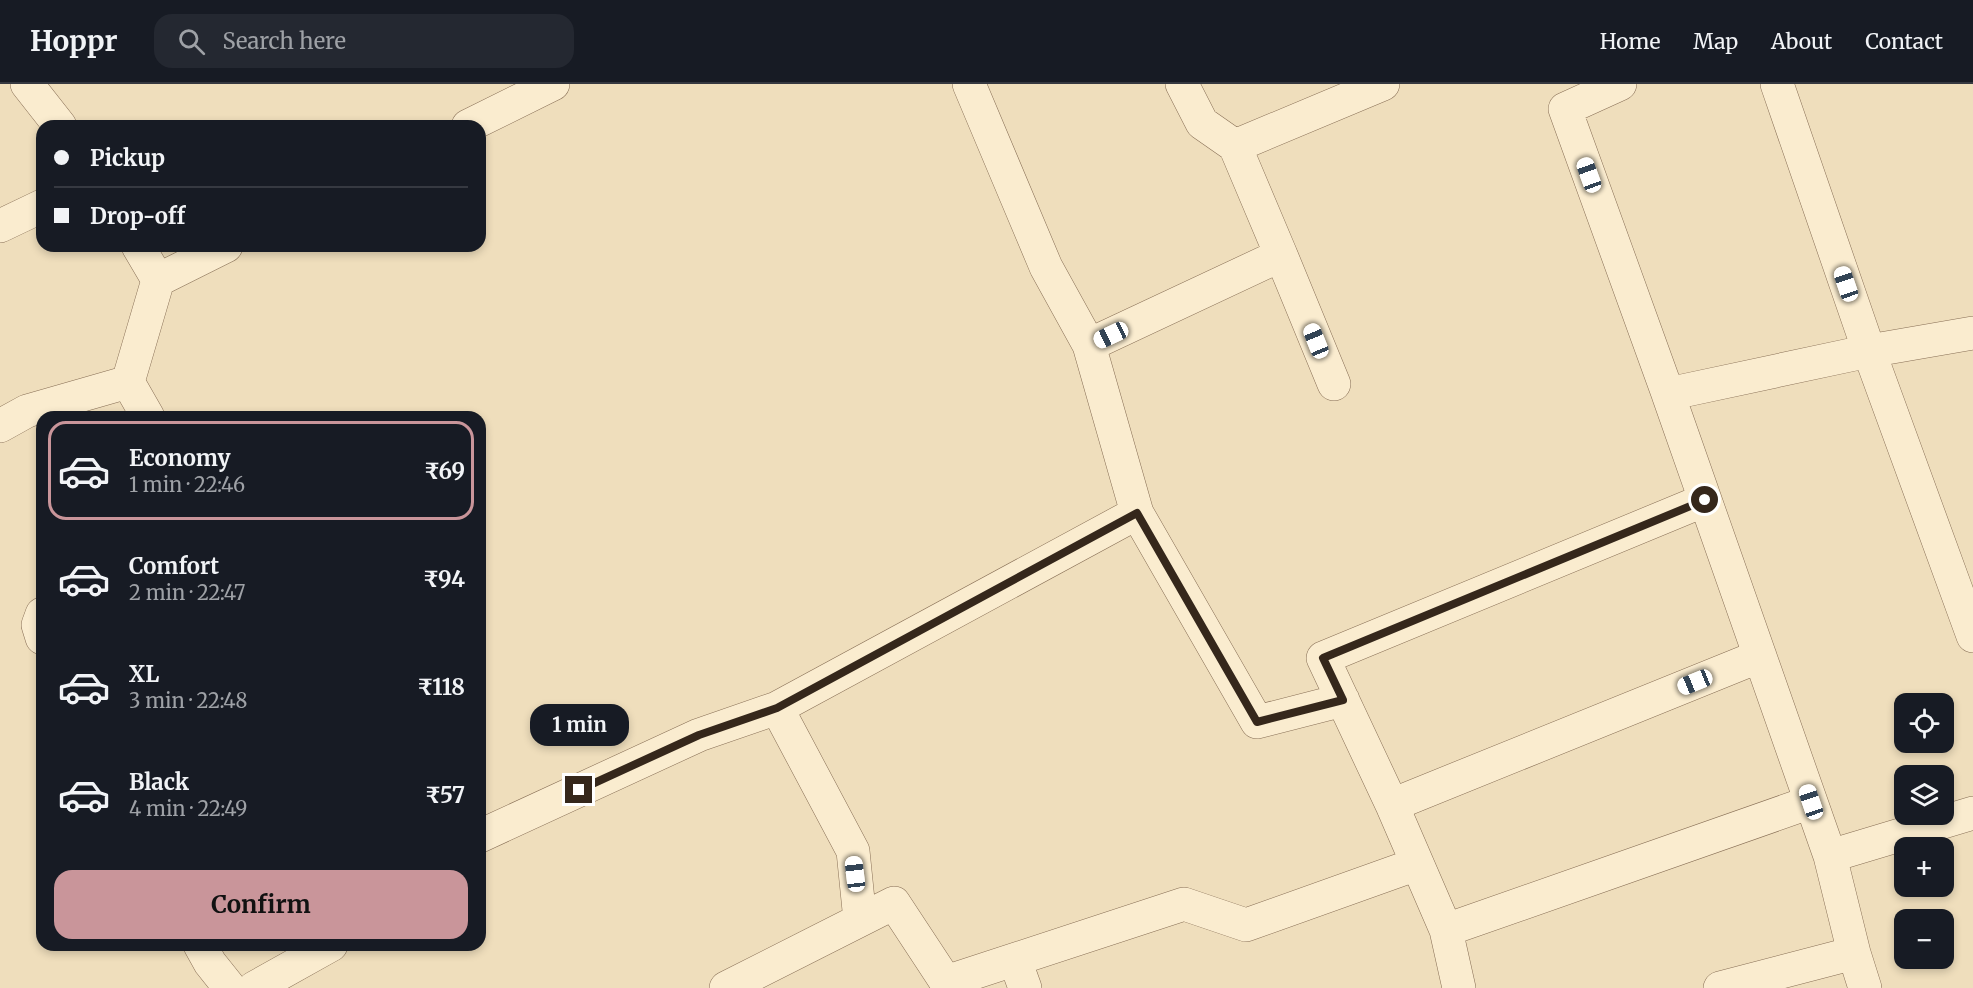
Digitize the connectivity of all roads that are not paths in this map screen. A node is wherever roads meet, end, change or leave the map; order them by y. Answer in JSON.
{"nodes":[{"id":1,"x":27,"y":84,"type":"edge"},
{"id":2,"x":553,"y":84,"type":"edge"},
{"id":3,"x":969,"y":84,"type":"edge"},
{"id":4,"x":1182,"y":84,"type":"edge"},
{"id":5,"x":1383,"y":84,"type":"edge"},
{"id":6,"x":1620,"y":84,"type":"edge"},
{"id":7,"x":1777,"y":84,"type":"edge"},
{"id":8,"x":1561,"y":97,"type":"edge"},
{"id":9,"x":55,"y":120,"type":"edge"},
{"id":10,"x":480,"y":120,"type":"edge"},
{"id":11,"x":1235,"y":146,"type":"junction"},
{"id":12,"x":36,"y":209,"type":"edge"},
{"id":13,"x":0,"y":226,"type":"edge"},
{"id":14,"x":142,"y":252,"type":"edge"},
{"id":15,"x":214,"y":252,"type":"edge"},
{"id":16,"x":1281,"y":255,"type":"junction"},
{"id":17,"x":158,"y":280,"type":"junction"},
{"id":18,"x":1973,"y":333,"type":"edge"},
{"id":19,"x":1089,"y":345,"type":"junction"},
{"id":20,"x":1869,"y":351,"type":"junction"},
{"id":21,"x":128,"y":382,"type":"junction"},
{"id":22,"x":1334,"y":384,"type":"dead end"},
{"id":23,"x":1668,"y":394,"type":"junction"},
{"id":24,"x":145,"y":411,"type":"edge"},
{"id":25,"x":0,"y":426,"type":"edge"},
{"id":26,"x":1705,"y":500,"type":"junction"},
{"id":27,"x":1137,"y":513,"type":"junction"},
{"id":28,"x":1963,"y":580,"type":"edge"},
{"id":29,"x":1973,"y":636,"type":"edge"},
{"id":30,"x":1760,"y":656,"type":"junction"},
{"id":31,"x":1343,"y":700,"type":"junction"},
{"id":32,"x":777,"y":708,"type":"junction"},
{"id":33,"x":1811,"y":802,"type":"junction"},
{"id":34,"x":1392,"y":805,"type":"junction"},
{"id":35,"x":1973,"y":813,"type":"edge"},
{"id":36,"x":486,"y":833,"type":"edge"},
{"id":37,"x":1830,"y":856,"type":"junction"},
{"id":38,"x":1417,"y":864,"type":"junction"},
{"id":39,"x":861,"y":920,"type":"junction"},
{"id":40,"x":1446,"y":930,"type":"junction"},
{"id":41,"x":203,"y":951,"type":"edge"},
{"id":42,"x":320,"y":951,"type":"edge"},
{"id":43,"x":1854,"y":953,"type":"junction"},
{"id":44,"x":1020,"y":974,"type":"edge"},
{"id":45,"x":230,"y":988,"type":"edge"},
{"id":46,"x":254,"y":988,"type":"edge"},
{"id":47,"x":726,"y":988,"type":"edge"},
{"id":48,"x":1459,"y":988,"type":"edge"},
{"id":49,"x":1720,"y":988,"type":"edge"},
{"id":50,"x":1865,"y":988,"type":"edge"}],
"edges":[{"from":1,"to":9,"type":"street"},
{"from":2,"to":10,"type":"street"},
{"from":3,"to":19,"type":"street"},
{"from":4,"to":11,"type":"street"},
{"from":5,"to":11,"type":"street"},
{"from":6,"to":8,"type":"street"},
{"from":7,"to":20,"type":"street"},
{"from":8,"to":23,"type":"street"},
{"from":11,"to":16,"type":"street"},
{"from":12,"to":13,"type":"street"},
{"from":14,"to":17,"type":"street"},
{"from":15,"to":17,"type":"street"},
{"from":16,"to":19,"type":"street"},
{"from":16,"to":22,"type":"street"},
{"from":17,"to":21,"type":"street"},
{"from":18,"to":20,"type":"street"},
{"from":19,"to":27,"type":"street"},
{"from":20,"to":23,"type":"street"},
{"from":20,"to":28,"type":"street"},
{"from":21,"to":24,"type":"street"},
{"from":21,"to":25,"type":"street"},
{"from":23,"to":26,"type":"street"},
{"from":26,"to":30,"type":"street"},
{"from":26,"to":31,"type":"street"},
{"from":27,"to":31,"type":"street"},
{"from":27,"to":32,"type":"street"},
{"from":28,"to":29,"type":"street"},
{"from":30,"to":33,"type":"street"},
{"from":30,"to":34,"type":"street"},
{"from":31,"to":34,"type":"street"},
{"from":32,"to":36,"type":"street"},
{"from":32,"to":39,"type":"street"},
{"from":33,"to":37,"type":"street"},
{"from":33,"to":40,"type":"street"},
{"from":34,"to":38,"type":"street"},
{"from":35,"to":37,"type":"street"},
{"from":37,"to":43,"type":"street"},
{"from":38,"to":40,"type":"street"},
{"from":38,"to":44,"type":"street"},
{"from":39,"to":44,"type":"street"},
{"from":39,"to":47,"type":"street"},
{"from":40,"to":48,"type":"street"},
{"from":41,"to":45,"type":"street"},
{"from":42,"to":46,"type":"street"},
{"from":43,"to":49,"type":"street"},
{"from":43,"to":50,"type":"street"}]}
